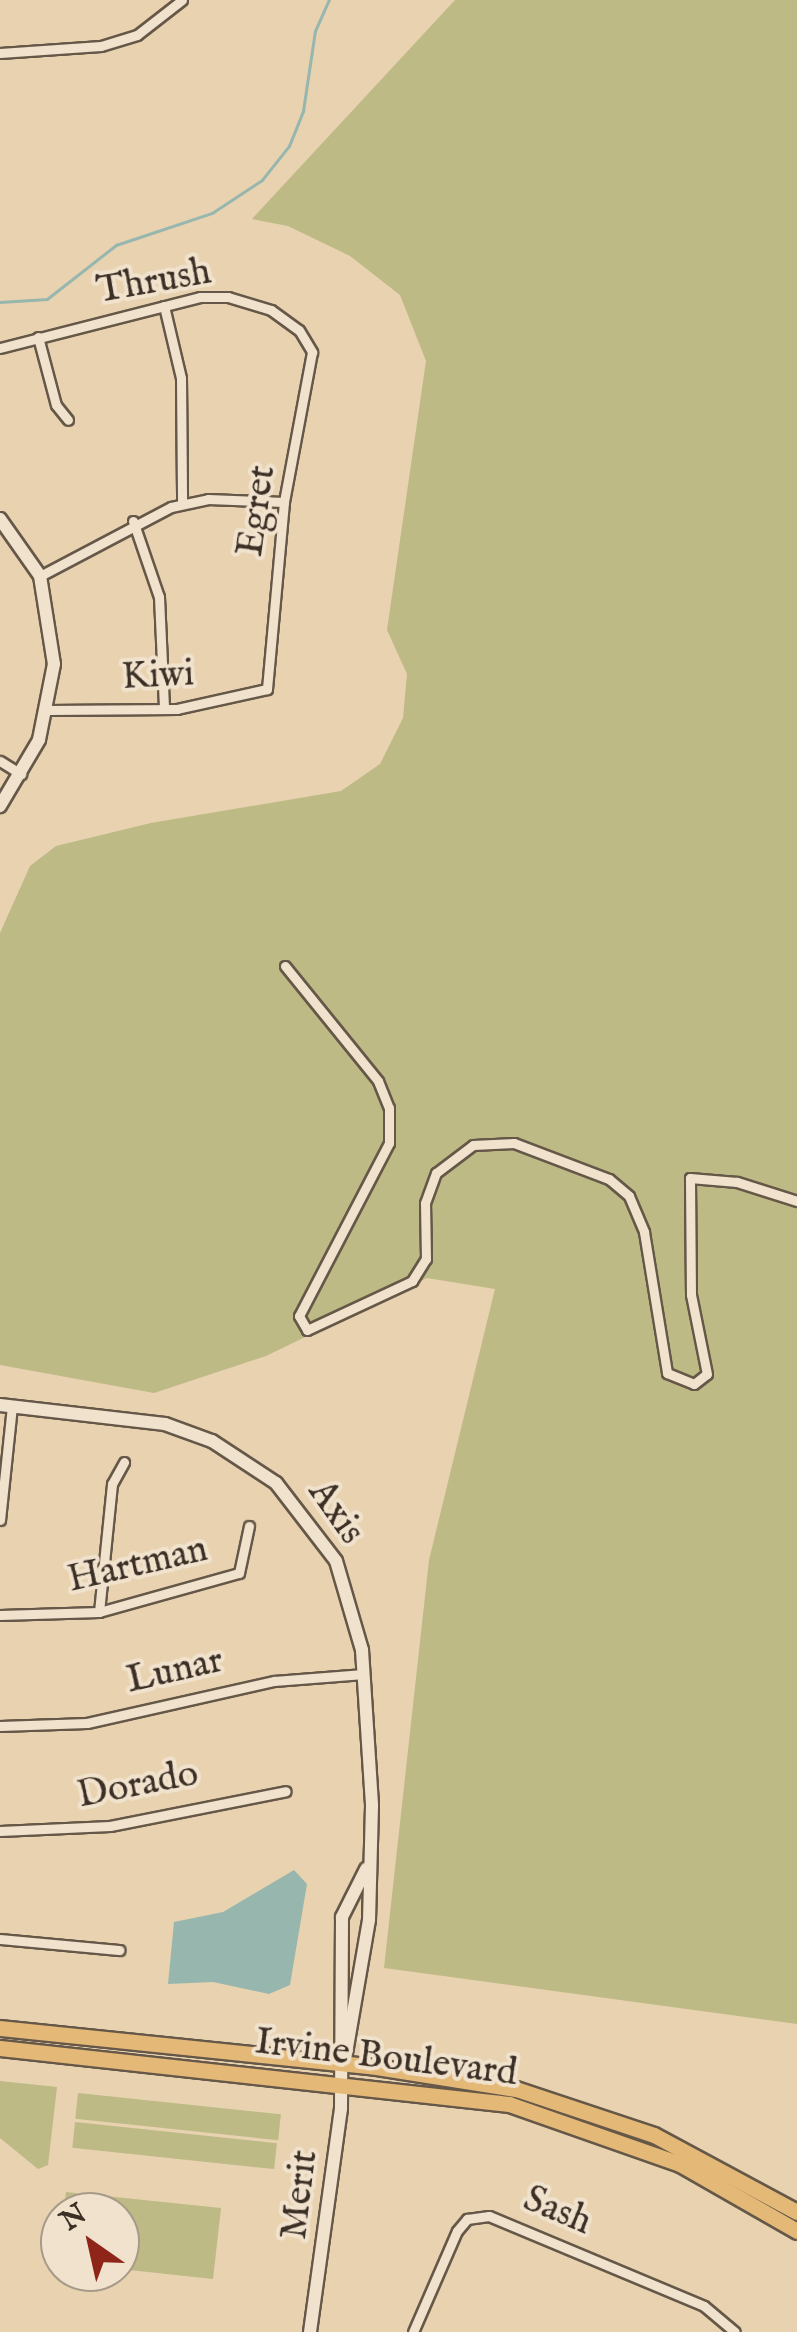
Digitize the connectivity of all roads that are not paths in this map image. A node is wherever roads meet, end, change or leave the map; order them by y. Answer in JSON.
{"nodes":[{"id":1,"x":182,"y":0,"type":"edge"},
{"id":2,"x":0,"y":53,"type":"edge"},
{"id":3,"x":164,"y":306,"type":"junction"},
{"id":4,"x":38,"y":337,"type":"junction"},
{"id":5,"x":308,"y":340,"type":"joint"},
{"id":6,"x":0,"y":348,"type":"edge"},
{"id":7,"x":68,"y":420,"type":"dead end"},
{"id":8,"x":284,"y":502,"type":"junction"},
{"id":9,"x":182,"y":504,"type":"junction"},
{"id":10,"x":0,"y":519,"type":"edge"},
{"id":11,"x":133,"y":521,"type":"junction"},
{"id":12,"x":40,"y":576,"type":"junction"},
{"id":13,"x":268,"y":689,"type":"joint"},
{"id":14,"x":164,"y":709,"type":"junction"},
{"id":15,"x":48,"y":710,"type":"junction"},
{"id":16,"x":0,"y":761,"type":"edge"},
{"id":17,"x":22,"y":774,"type":"junction"},
{"id":18,"x":0,"y":806,"type":"edge"},
{"id":19,"x":285,"y":966,"type":"dead end"},
{"id":20,"x":797,"y":1201,"type":"edge"},
{"id":21,"x":6,"y":1405,"type":"edge"},
{"id":22,"x":124,"y":1462,"type":"dead end"},
{"id":23,"x":0,"y":1520,"type":"edge"},
{"id":24,"x":248,"y":1526,"type":"dead end"},
{"id":25,"x":99,"y":1612,"type":"junction"},
{"id":26,"x":0,"y":1615,"type":"edge"},
{"id":27,"x":364,"y":1674,"type":"junction"},
{"id":28,"x":0,"y":1726,"type":"edge"},
{"id":29,"x":286,"y":1791,"type":"dead end"},
{"id":30,"x":0,"y":1832,"type":"edge"},
{"id":31,"x":366,"y":1869,"type":"junction"},
{"id":32,"x":341,"y":1932,"type":"junction"},
{"id":33,"x":364,"y":1936,"type":"junction"},
{"id":34,"x":0,"y":1939,"type":"edge"},
{"id":35,"x":119,"y":1950,"type":"dead end"},
{"id":36,"x":0,"y":2028,"type":"edge"},
{"id":37,"x":0,"y":2048,"type":"edge"},
{"id":38,"x":344,"y":2064,"type":"junction"},
{"id":39,"x":342,"y":2083,"type":"junction"},
{"id":40,"x":797,"y":2212,"type":"edge"},
{"id":41,"x":797,"y":2231,"type":"edge"},
{"id":42,"x":735,"y":2329,"type":"edge"},
{"id":43,"x":310,"y":2332,"type":"edge"},
{"id":44,"x":413,"y":2332,"type":"edge"}],
"edges":[{"from":1,"to":2,"type":"street"},
{"from":3,"to":4,"type":"street","name":"Thrush"},
{"from":3,"to":5,"type":"street","name":"Thrush"},
{"from":3,"to":9,"type":"street"},
{"from":4,"to":6,"type":"street","name":"Thrush"},
{"from":4,"to":7,"type":"street"},
{"from":5,"to":8,"type":"street","name":"Egret"},
{"from":8,"to":9,"type":"street"},
{"from":8,"to":13,"type":"street","name":"Egret"},
{"from":9,"to":11,"type":"street"},
{"from":10,"to":12,"type":"street"},
{"from":11,"to":12,"type":"street"},
{"from":11,"to":14,"type":"street"},
{"from":12,"to":15,"type":"street"},
{"from":13,"to":14,"type":"street","name":"Kiwi"},
{"from":14,"to":15,"type":"street","name":"Kiwi"},
{"from":15,"to":17,"type":"street"},
{"from":16,"to":17,"type":"street"},
{"from":17,"to":18,"type":"street"},
{"from":19,"to":20,"type":"street"},
{"from":21,"to":23,"type":"street"},
{"from":21,"to":27,"type":"street","name":"Axis"},
{"from":22,"to":25,"type":"street"},
{"from":24,"to":25,"type":"street","name":"Hartman"},
{"from":25,"to":26,"type":"street","name":"Hartman"},
{"from":27,"to":28,"type":"street","name":"Lunar"},
{"from":27,"to":31,"type":"street","name":"Axis"},
{"from":29,"to":30,"type":"street","name":"Dorado"},
{"from":31,"to":32,"type":"street","name":"Axis"},
{"from":31,"to":33,"type":"street","name":"Axis"},
{"from":32,"to":33,"type":"street"},
{"from":32,"to":38,"type":"street","name":"Axis"},
{"from":33,"to":38,"type":"street","name":"Axis"},
{"from":34,"to":35,"type":"street"},
{"from":36,"to":38,"type":"main road","name":"Irvine Boulevard"},
{"from":37,"to":39,"type":"main road","name":"Irvine Boulevard"},
{"from":38,"to":39,"type":"street","name":"Merit"},
{"from":38,"to":40,"type":"main road","name":"Irvine Boulevard"},
{"from":39,"to":41,"type":"main road","name":"Irvine Boulevard"},
{"from":39,"to":43,"type":"street","name":"Merit"},
{"from":42,"to":44,"type":"street","name":"Sash"}]}
